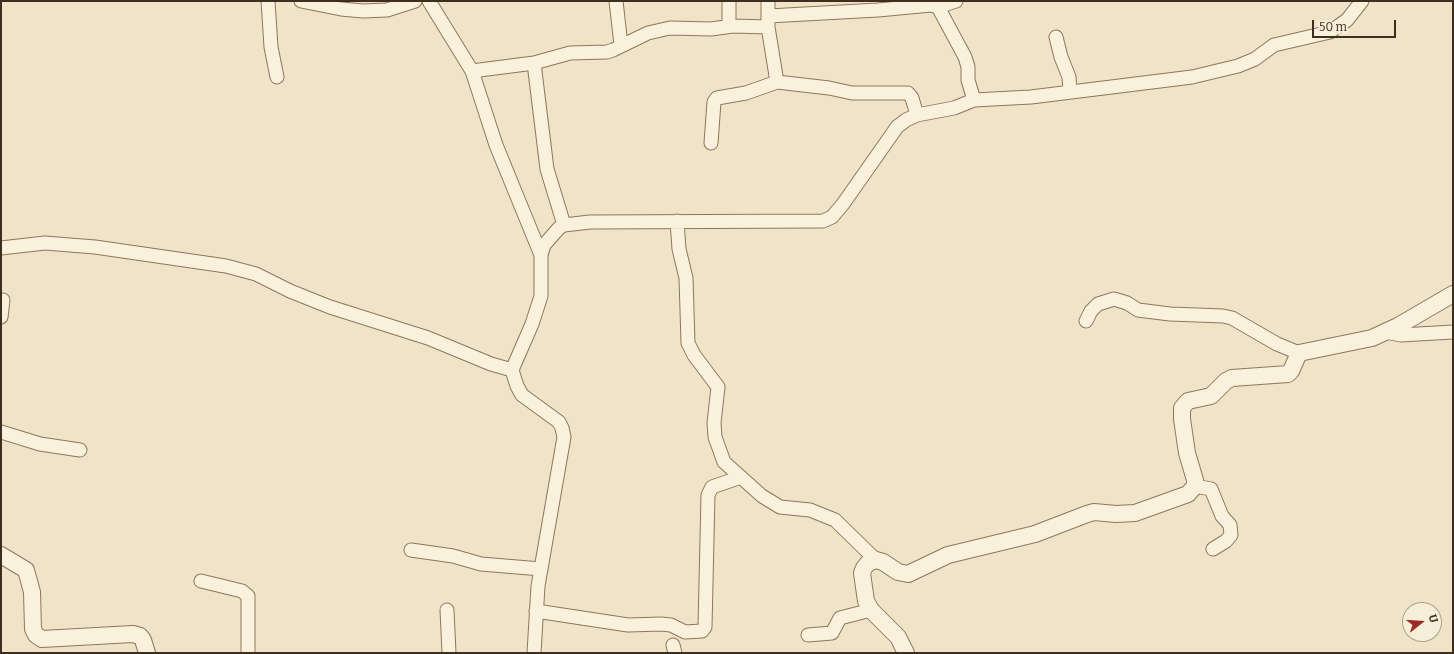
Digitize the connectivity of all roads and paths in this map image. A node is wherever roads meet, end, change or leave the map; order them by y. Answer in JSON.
{"nodes":[{"id":1,"x":268,"y":1,"type":"edge"},
{"id":2,"x":301,"y":1,"type":"edge"},
{"id":3,"x":415,"y":1,"type":"edge"},
{"id":4,"x":429,"y":1,"type":"edge"},
{"id":5,"x":616,"y":1,"type":"edge"},
{"id":6,"x":729,"y":1,"type":"edge"},
{"id":7,"x":768,"y":1,"type":"edge"},
{"id":8,"x":956,"y":1,"type":"edge"},
{"id":9,"x":1362,"y":1,"type":"edge"},
{"id":10,"x":938,"y":7,"type":"junction"},
{"id":11,"x":768,"y":22,"type":"junction"},
{"id":12,"x":729,"y":26,"type":"junction"},
{"id":13,"x":1056,"y":37,"type":"dead end"},
{"id":14,"x":621,"y":45,"type":"junction"},
{"id":15,"x":534,"y":63,"type":"junction"},
{"id":16,"x":472,"y":71,"type":"junction"},
{"id":17,"x":277,"y":77,"type":"dead end"},
{"id":18,"x":777,"y":82,"type":"junction"},
{"id":19,"x":1070,"y":91,"type":"junction"},
{"id":20,"x":974,"y":100,"type":"junction"},
{"id":21,"x":917,"y":115,"type":"junction"},
{"id":22,"x":711,"y":143,"type":"dead end"},
{"id":23,"x":677,"y":221,"type":"junction"},
{"id":24,"x":564,"y":225,"type":"junction"},
{"id":25,"x":1,"y":248,"type":"edge"},
{"id":26,"x":541,"y":254,"type":"junction"},
{"id":27,"x":1453,"y":294,"type":"edge"},
{"id":28,"x":3,"y":300,"type":"dead end"},
{"id":29,"x":1,"y":317,"type":"edge"},
{"id":30,"x":1086,"y":321,"type":"dead end"},
{"id":31,"x":1385,"y":332,"type":"junction"},
{"id":32,"x":1453,"y":332,"type":"edge"},
{"id":33,"x":1299,"y":353,"type":"junction"},
{"id":34,"x":512,"y":370,"type":"junction"},
{"id":35,"x":1,"y":432,"type":"edge"},
{"id":36,"x":80,"y":450,"type":"dead end"},
{"id":37,"x":741,"y":477,"type":"junction"},
{"id":38,"x":1195,"y":486,"type":"junction"},
{"id":39,"x":1213,"y":549,"type":"dead end"},
{"id":40,"x":411,"y":550,"type":"dead end"},
{"id":41,"x":1,"y":555,"type":"edge"},
{"id":42,"x":876,"y":560,"type":"junction"},
{"id":43,"x":541,"y":569,"type":"junction"},
{"id":44,"x":201,"y":581,"type":"dead end"},
{"id":45,"x":447,"y":610,"type":"dead end"},
{"id":46,"x":871,"y":610,"type":"junction"},
{"id":47,"x":536,"y":611,"type":"junction"},
{"id":48,"x":808,"y":635,"type":"dead end"},
{"id":49,"x":147,"y":653,"type":"edge"},
{"id":50,"x":248,"y":653,"type":"edge"},
{"id":51,"x":448,"y":653,"type":"edge"},
{"id":52,"x":534,"y":653,"type":"edge"},
{"id":53,"x":906,"y":653,"type":"edge"}],
"edges":[{"from":1,"to":17,"type":"street"},
{"from":2,"to":3,"type":"street"},
{"from":4,"to":16,"type":"street"},
{"from":5,"to":14,"type":"street"},
{"from":6,"to":12,"type":"street"},
{"from":7,"to":11,"type":"street"},
{"from":8,"to":10,"type":"street"},
{"from":9,"to":19,"type":"street"},
{"from":10,"to":11,"type":"street"},
{"from":10,"to":20,"type":"street"},
{"from":11,"to":12,"type":"street"},
{"from":11,"to":18,"type":"street"},
{"from":12,"to":14,"type":"street"},
{"from":13,"to":19,"type":"street"},
{"from":14,"to":15,"type":"street"},
{"from":15,"to":16,"type":"street"},
{"from":15,"to":24,"type":"street"},
{"from":16,"to":26,"type":"street"},
{"from":18,"to":21,"type":"street"},
{"from":18,"to":22,"type":"street"},
{"from":19,"to":20,"type":"street"},
{"from":20,"to":21,"type":"street"},
{"from":21,"to":23,"type":"street"},
{"from":23,"to":24,"type":"street"},
{"from":23,"to":37,"type":"street"},
{"from":24,"to":26,"type":"street"},
{"from":25,"to":34,"type":"street"},
{"from":26,"to":34,"type":"street"},
{"from":27,"to":31,"type":"street"},
{"from":28,"to":29,"type":"street"},
{"from":30,"to":33,"type":"street"},
{"from":31,"to":32,"type":"street"},
{"from":31,"to":33,"type":"street"},
{"from":33,"to":38,"type":"street"},
{"from":34,"to":43,"type":"street"},
{"from":35,"to":36,"type":"street"},
{"from":37,"to":42,"type":"street"},
{"from":37,"to":47,"type":"street"},
{"from":38,"to":39,"type":"street"},
{"from":38,"to":42,"type":"street"},
{"from":40,"to":43,"type":"street"},
{"from":41,"to":49,"type":"street"},
{"from":42,"to":46,"type":"street"},
{"from":43,"to":47,"type":"street"},
{"from":44,"to":50,"type":"street"},
{"from":45,"to":51,"type":"street"},
{"from":46,"to":48,"type":"street"},
{"from":46,"to":53,"type":"street"},
{"from":47,"to":52,"type":"street"}]}
